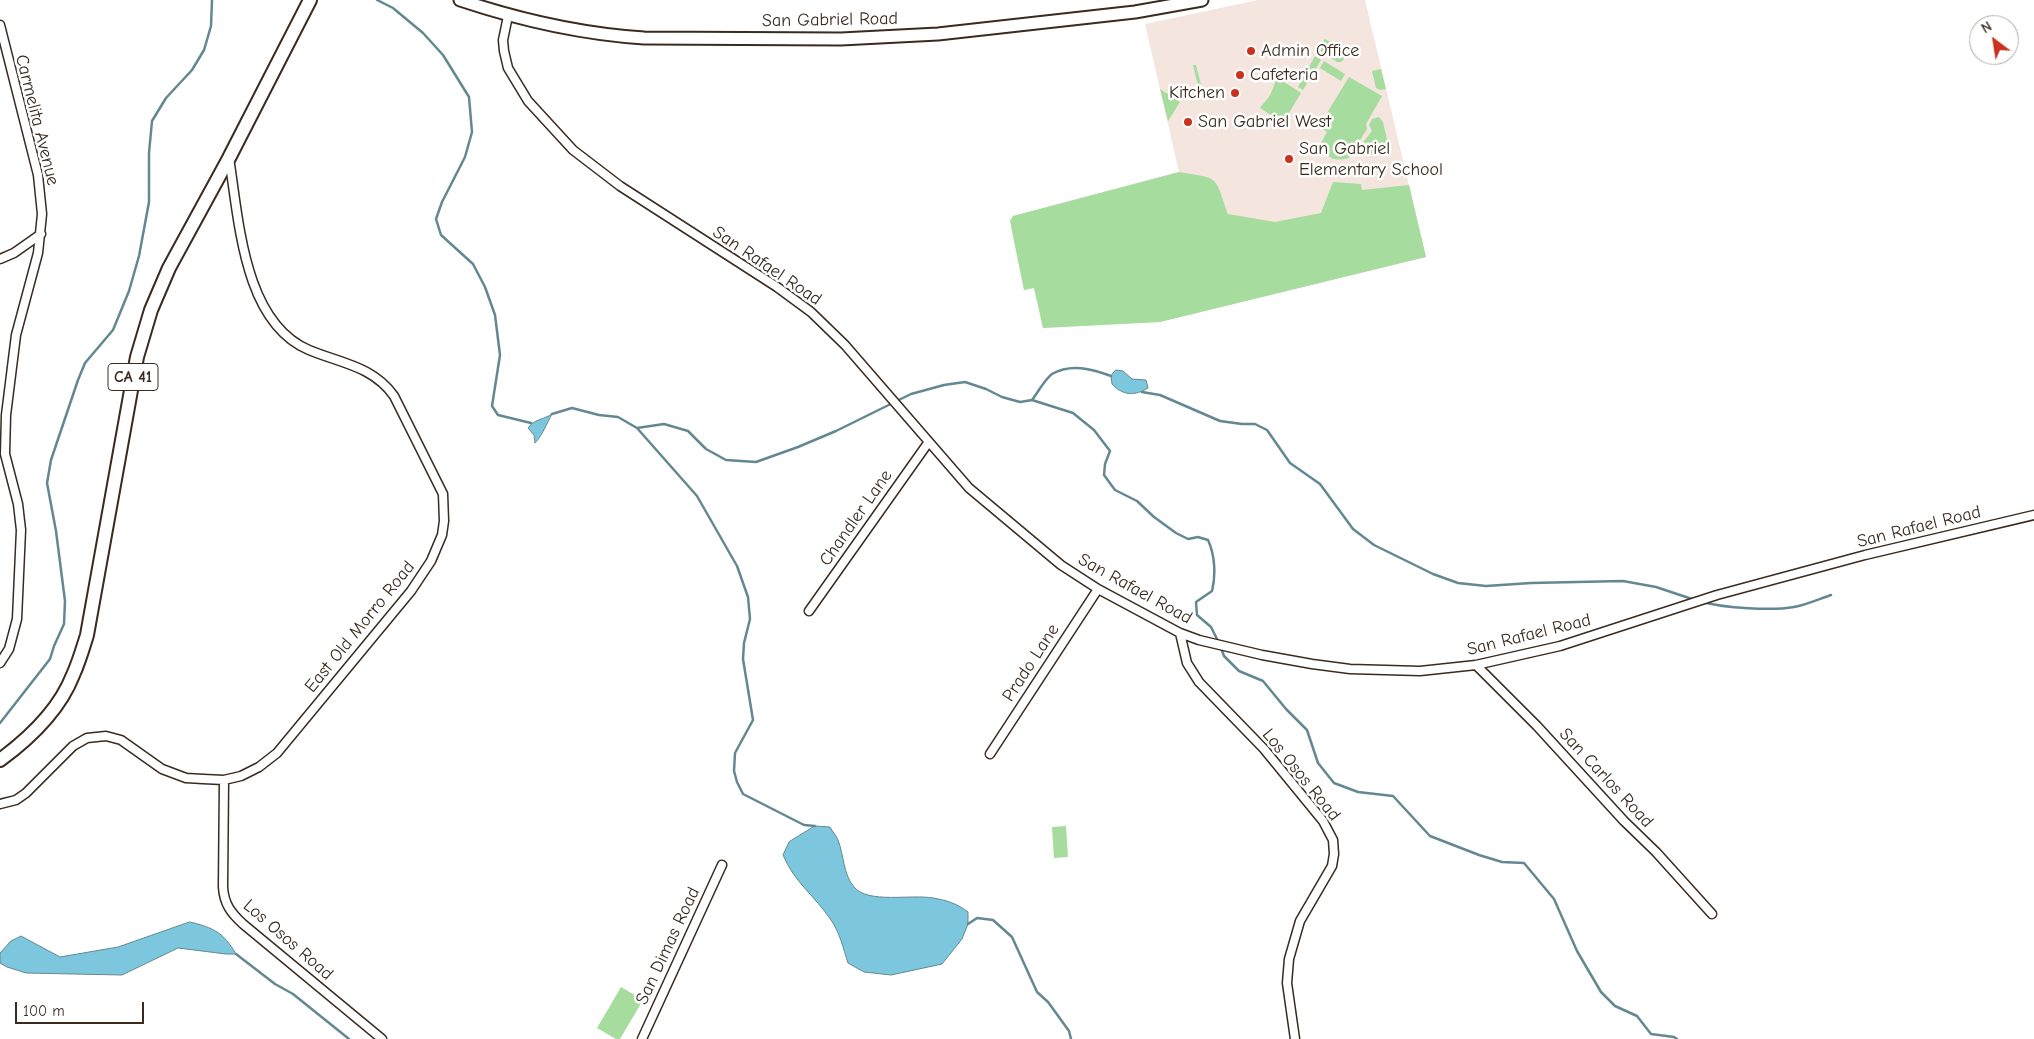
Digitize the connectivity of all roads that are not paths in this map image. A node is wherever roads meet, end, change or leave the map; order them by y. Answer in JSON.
{"nodes":[{"id":1,"x":310,"y":0,"type":"edge"},
{"id":2,"x":460,"y":0,"type":"edge"},
{"id":3,"x":1202,"y":0,"type":"edge"},
{"id":4,"x":508,"y":16,"type":"junction"},
{"id":5,"x":0,"y":25,"type":"edge"},
{"id":6,"x":229,"y":158,"type":"junction"},
{"id":7,"x":41,"y":234,"type":"junction"},
{"id":8,"x":0,"y":259,"type":"edge"},
{"id":9,"x":928,"y":442,"type":"junction"},
{"id":10,"x":2034,"y":515,"type":"edge"},
{"id":11,"x":1098,"y":588,"type":"junction"},
{"id":12,"x":809,"y":611,"type":"dead end"},
{"id":13,"x":1180,"y":633,"type":"junction"},
{"id":14,"x":0,"y":663,"type":"edge"},
{"id":15,"x":1476,"y":665,"type":"junction"},
{"id":16,"x":990,"y":754,"type":"dead end"},
{"id":17,"x":0,"y":760,"type":"edge"},
{"id":18,"x":224,"y":780,"type":"junction"},
{"id":19,"x":0,"y":804,"type":"edge"},
{"id":20,"x":722,"y":865,"type":"dead end"},
{"id":21,"x":1712,"y":914,"type":"dead end"},
{"id":22,"x":382,"y":1039,"type":"edge"},
{"id":23,"x":642,"y":1039,"type":"edge"},
{"id":24,"x":1295,"y":1039,"type":"edge"}],
"edges":[{"from":1,"to":6,"type":"main road","name":"CA 41","number":"CA 41"},
{"from":2,"to":4,"type":"street","name":"San Gabriel Road"},
{"from":3,"to":4,"type":"street","name":"San Gabriel Road"},
{"from":4,"to":9,"type":"street","name":"San Rafael Road"},
{"from":5,"to":7,"type":"street","name":"Carmelita Avenue"},
{"from":6,"to":17,"type":"main road","name":"CA 41","number":"CA 41"},
{"from":6,"to":18,"type":"street","name":"East Old Morro Road"},
{"from":7,"to":8,"type":"street"},
{"from":7,"to":14,"type":"street","name":"Carmelita Avenue"},
{"from":9,"to":11,"type":"street","name":"San Rafael Road"},
{"from":9,"to":12,"type":"street","name":"Chandler Lane"},
{"from":10,"to":15,"type":"street","name":"San Rafael Road"},
{"from":11,"to":13,"type":"street","name":"San Rafael Road"},
{"from":11,"to":16,"type":"street","name":"Prado Lane"},
{"from":13,"to":15,"type":"street","name":"San Rafael Road"},
{"from":13,"to":24,"type":"street","name":"Los Osos Road"},
{"from":15,"to":21,"type":"street","name":"San Carlos Road"},
{"from":18,"to":19,"type":"street","name":"East Old Morro Road"},
{"from":18,"to":22,"type":"street","name":"Los Osos Road"},
{"from":20,"to":23,"type":"street","name":"San Dimas Road"}]}
